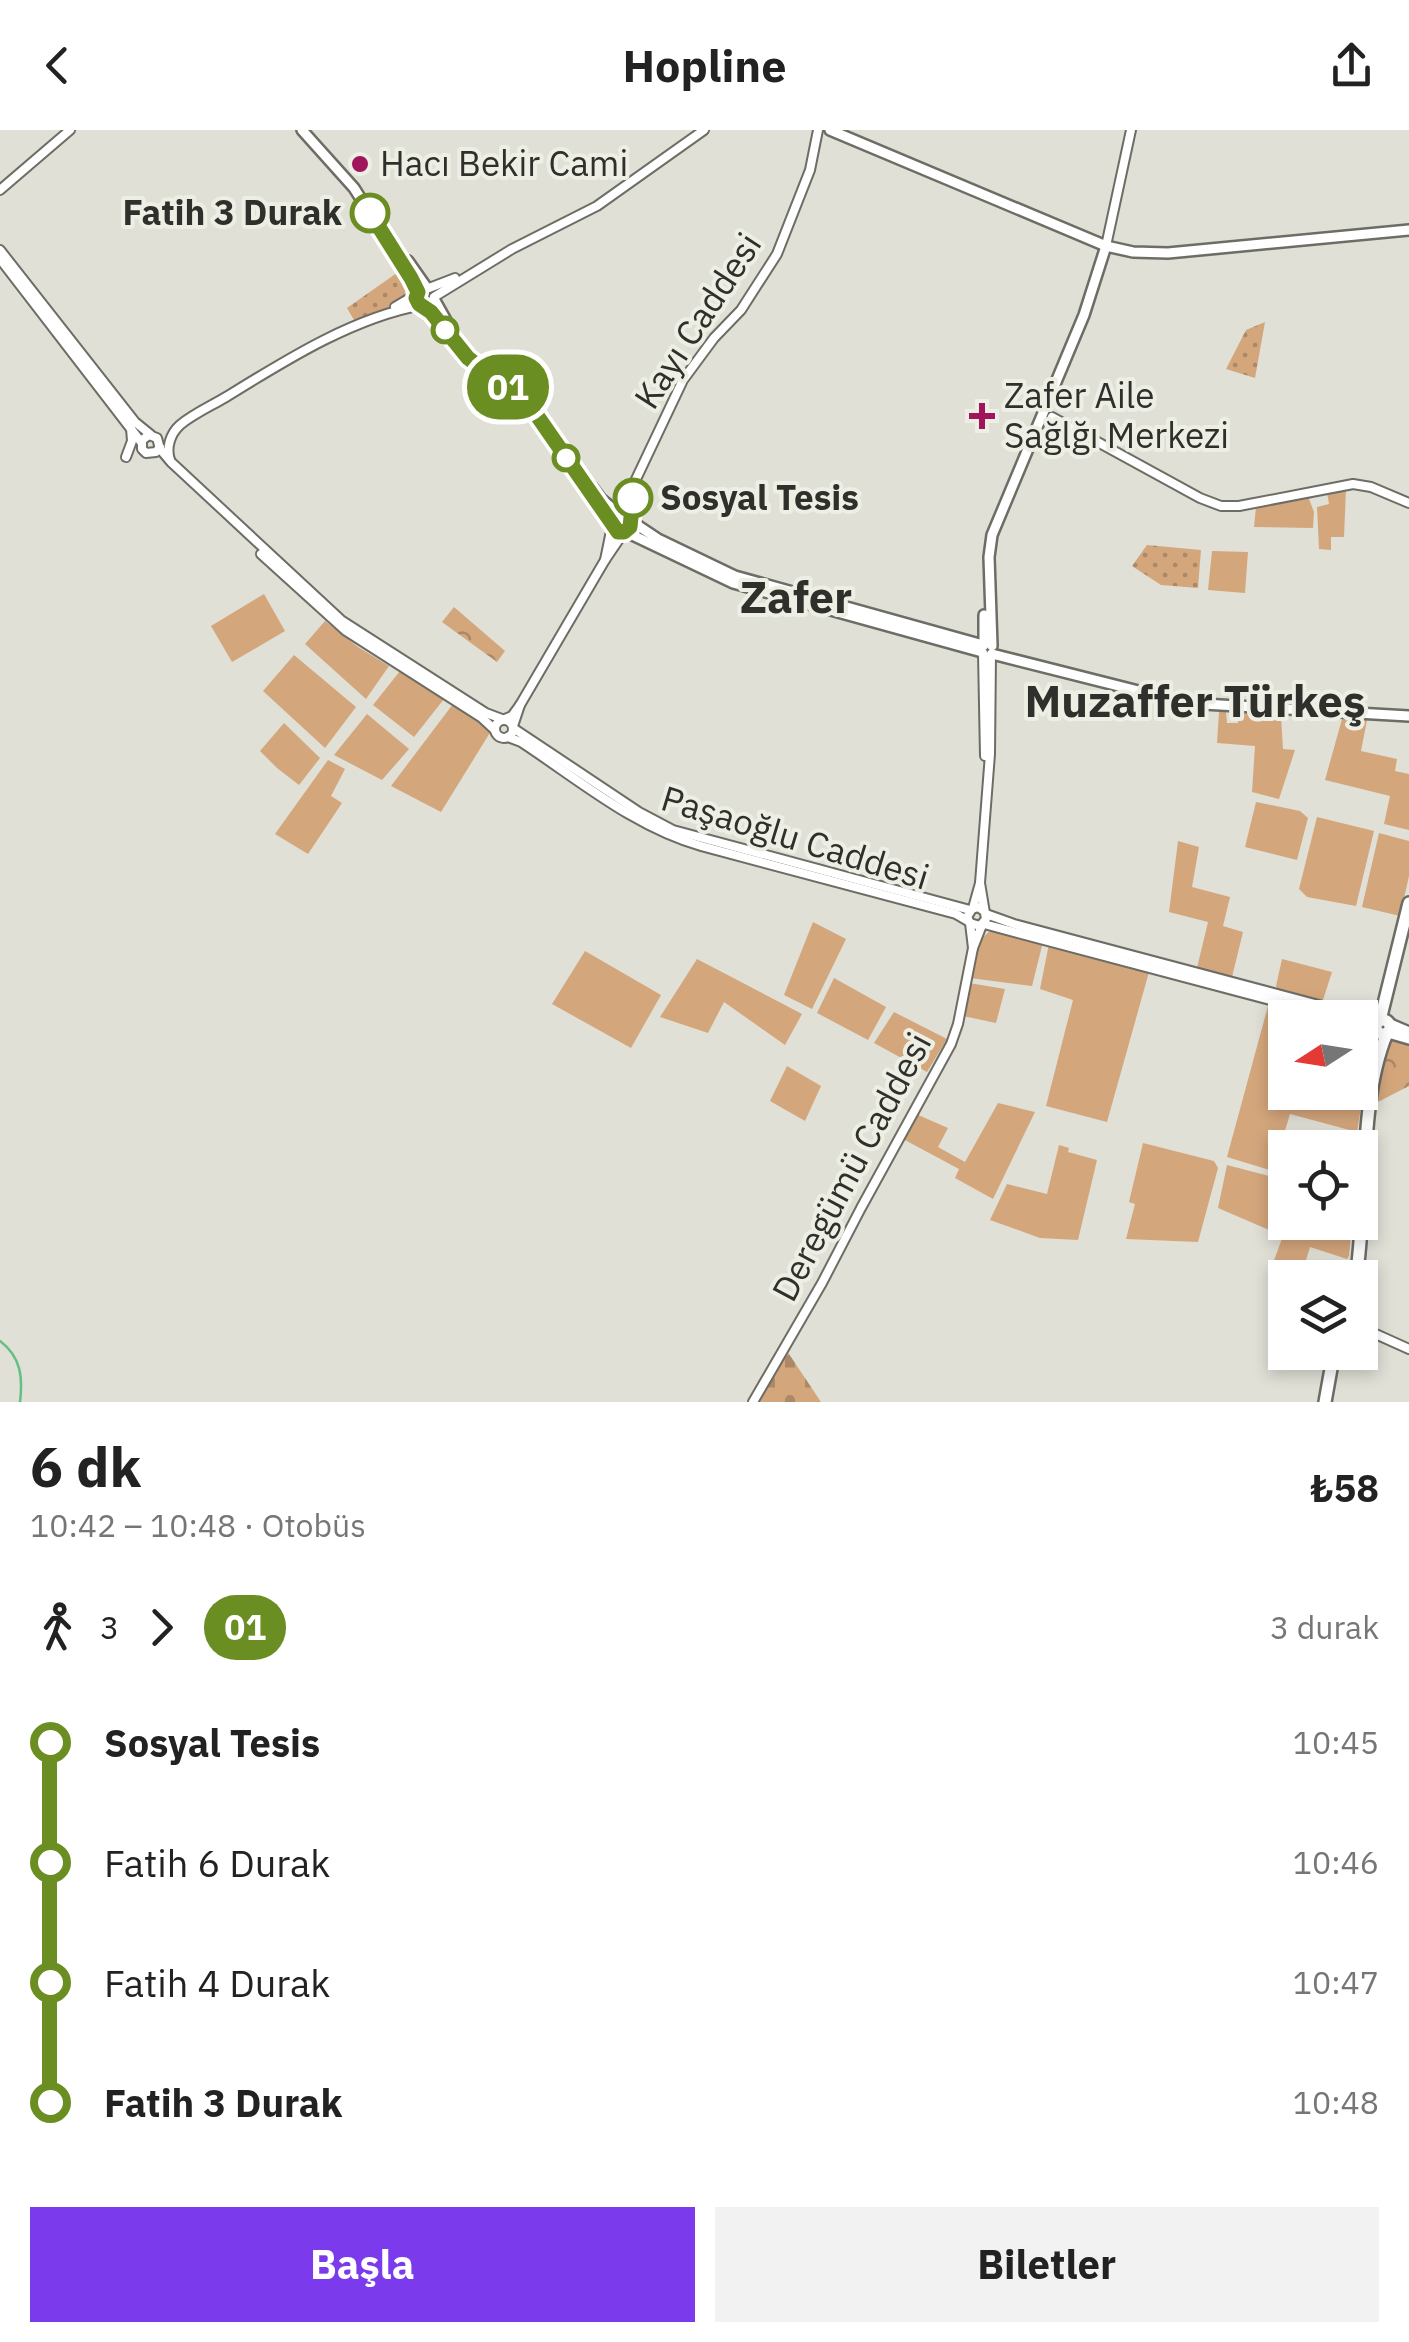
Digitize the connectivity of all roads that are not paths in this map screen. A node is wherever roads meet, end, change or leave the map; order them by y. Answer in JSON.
{"nodes":[{"id":1,"x":67,"y":130,"type":"edge"},
{"id":2,"x":302,"y":130,"type":"edge"},
{"id":3,"x":310,"y":130,"type":"edge"},
{"id":4,"x":701,"y":130,"type":"edge"},
{"id":5,"x":818,"y":130,"type":"edge"},
{"id":6,"x":830,"y":130,"type":"edge"},
{"id":7,"x":1132,"y":130,"type":"edge"},
{"id":8,"x":0,"y":186,"type":"edge"},
{"id":9,"x":1409,"y":230,"type":"edge"},
{"id":10,"x":1106,"y":246,"type":"junction"},
{"id":11,"x":0,"y":250,"type":"edge"},
{"id":12,"x":0,"y":259,"type":"edge"},
{"id":13,"x":426,"y":296,"type":"junction"},
{"id":14,"x":1044,"y":412,"type":"junction"},
{"id":15,"x":130,"y":426,"type":"junction"},
{"id":16,"x":179,"y":426,"type":"junction"},
{"id":17,"x":152,"y":435,"type":"junction"},
{"id":18,"x":141,"y":442,"type":"junction"},
{"id":19,"x":160,"y":446,"type":"junction"},
{"id":20,"x":151,"y":454,"type":"junction"},
{"id":21,"x":126,"y":457,"type":"dead end"},
{"id":22,"x":171,"y":462,"type":"junction"},
{"id":23,"x":636,"y":483,"type":"junction"},
{"id":24,"x":1409,"y":503,"type":"edge"},
{"id":25,"x":619,"y":513,"type":"junction"},
{"id":26,"x":631,"y":520,"type":"junction"},
{"id":27,"x":612,"y":525,"type":"junction"},
{"id":28,"x":625,"y":532,"type":"junction"},
{"id":29,"x":605,"y":560,"type":"junction"},
{"id":30,"x":988,"y":650,"type":"junction"},
{"id":31,"x":520,"y":705,"type":"junction"},
{"id":32,"x":1409,"y":713,"type":"edge"},
{"id":33,"x":503,"y":719,"type":"junction"},
{"id":34,"x":513,"y":727,"type":"junction"},
{"id":35,"x":495,"y":730,"type":"junction"},
{"id":36,"x":508,"y":738,"type":"junction"},
{"id":37,"x":980,"y":883,"type":"junction"},
{"id":38,"x":977,"y":894,"type":"junction"},
{"id":39,"x":1409,"y":903,"type":"edge"},
{"id":40,"x":956,"y":908,"type":"junction"},
{"id":41,"x":972,"y":909,"type":"junction"},
{"id":42,"x":984,"y":918,"type":"junction"},
{"id":43,"x":969,"y":922,"type":"junction"},
{"id":44,"x":997,"y":926,"type":"junction"},
{"id":45,"x":1409,"y":931,"type":"edge"},
{"id":46,"x":975,"y":945,"type":"junction"},
{"id":47,"x":1271,"y":1000,"type":"edge"},
{"id":48,"x":1378,"y":1026,"type":"edge"},
{"id":49,"x":1383,"y":1027,"type":"junction"},
{"id":50,"x":1409,"y":1035,"type":"edge"},
{"id":51,"x":1363,"y":1130,"type":"edge"},
{"id":52,"x":1356,"y":1260,"type":"edge"},
{"id":53,"x":1378,"y":1335,"type":"edge"},
{"id":54,"x":1409,"y":1349,"type":"edge"},
{"id":55,"x":1331,"y":1370,"type":"edge"},
{"id":56,"x":753,"y":1402,"type":"edge"},
{"id":57,"x":1325,"y":1402,"type":"edge"}],
"edges":[{"from":1,"to":8,"type":"street"},
{"from":2,"to":13,"type":"main road"},
{"from":3,"to":13,"type":"main road"},
{"from":4,"to":13,"type":"street"},
{"from":5,"to":23,"type":"street","name":"Kayı Caddesi"},
{"from":6,"to":10,"type":"main road"},
{"from":7,"to":10,"type":"street"},
{"from":9,"to":10,"type":"main road"},
{"from":10,"to":14,"type":"main road","name":"Deregümü Caddesi"},
{"from":11,"to":17,"type":"street"},
{"from":12,"to":15,"type":"street"},
{"from":13,"to":16,"type":"street"},
{"from":13,"to":25,"type":"main road"},
{"from":13,"to":27,"type":"main road"},
{"from":14,"to":24,"type":"street"},
{"from":14,"to":30,"type":"main road","name":"Deregümü Caddesi"},
{"from":15,"to":18,"type":"street"},
{"from":15,"to":21,"type":"street"},
{"from":16,"to":17,"type":"street"},
{"from":16,"to":19,"type":"street"},
{"from":16,"to":22,"type":"street"},
{"from":17,"to":18,"type":"street"},
{"from":17,"to":19,"type":"street"},
{"from":18,"to":20,"type":"street"},
{"from":19,"to":20,"type":"street"},
{"from":19,"to":22,"type":"street"},
{"from":20,"to":35,"type":"street"},
{"from":22,"to":33,"type":"street"},
{"from":23,"to":25,"type":"street","name":"Kayı Caddesi"},
{"from":23,"to":26,"type":"street","name":"Kayı Caddesi"},
{"from":25,"to":26,"type":"main road"},
{"from":25,"to":27,"type":"main road"},
{"from":26,"to":28,"type":"main road"},
{"from":26,"to":30,"type":"main road"},
{"from":27,"to":28,"type":"main road"},
{"from":27,"to":29,"type":"street"},
{"from":28,"to":29,"type":"street"},
{"from":28,"to":30,"type":"main road"},
{"from":29,"to":31,"type":"street"},
{"from":30,"to":32,"type":"main road"},
{"from":30,"to":37,"type":"street","name":"Deregümü Caddesi"},
{"from":31,"to":33,"type":"street"},
{"from":31,"to":34,"type":"street"},
{"from":33,"to":34,"type":"street"},
{"from":33,"to":35,"type":"street"},
{"from":34,"to":36,"type":"street"},
{"from":34,"to":40,"type":"street","name":"Paşaoğlu Caddesi"},
{"from":35,"to":36,"type":"street"},
{"from":36,"to":43,"type":"street","name":"Paşaoğlu Caddesi"},
{"from":37,"to":38,"type":"street","name":"Deregümü Caddesi"},
{"from":37,"to":42,"type":"street","name":"Deregümü Caddesi"},
{"from":38,"to":40,"type":"street"},
{"from":38,"to":41,"type":"street","name":"Deregümü Caddesi"},
{"from":39,"to":49,"type":"main road"},
{"from":40,"to":41,"type":"street","name":"Paşaoğlu Caddesi"},
{"from":41,"to":42,"type":"street"},
{"from":41,"to":43,"type":"street"},
{"from":42,"to":43,"type":"street"},
{"from":42,"to":44,"type":"street"},
{"from":42,"to":46,"type":"street","name":"Deregümü Caddesi"},
{"from":42,"to":49,"type":"street"},
{"from":43,"to":46,"type":"street","name":"Deregümü Caddesi"},
{"from":44,"to":46,"type":"street"},
{"from":44,"to":47,"type":"street"},
{"from":45,"to":49,"type":"main road"},
{"from":46,"to":56,"type":"street","name":"Deregümü Caddesi"},
{"from":48,"to":49,"type":"street"},
{"from":49,"to":50,"type":"main road"},
{"from":49,"to":51,"type":"main road"},
{"from":49,"to":52,"type":"main road"},
{"from":53,"to":54,"type":"street"},
{"from":55,"to":57,"type":"main road"}]}
